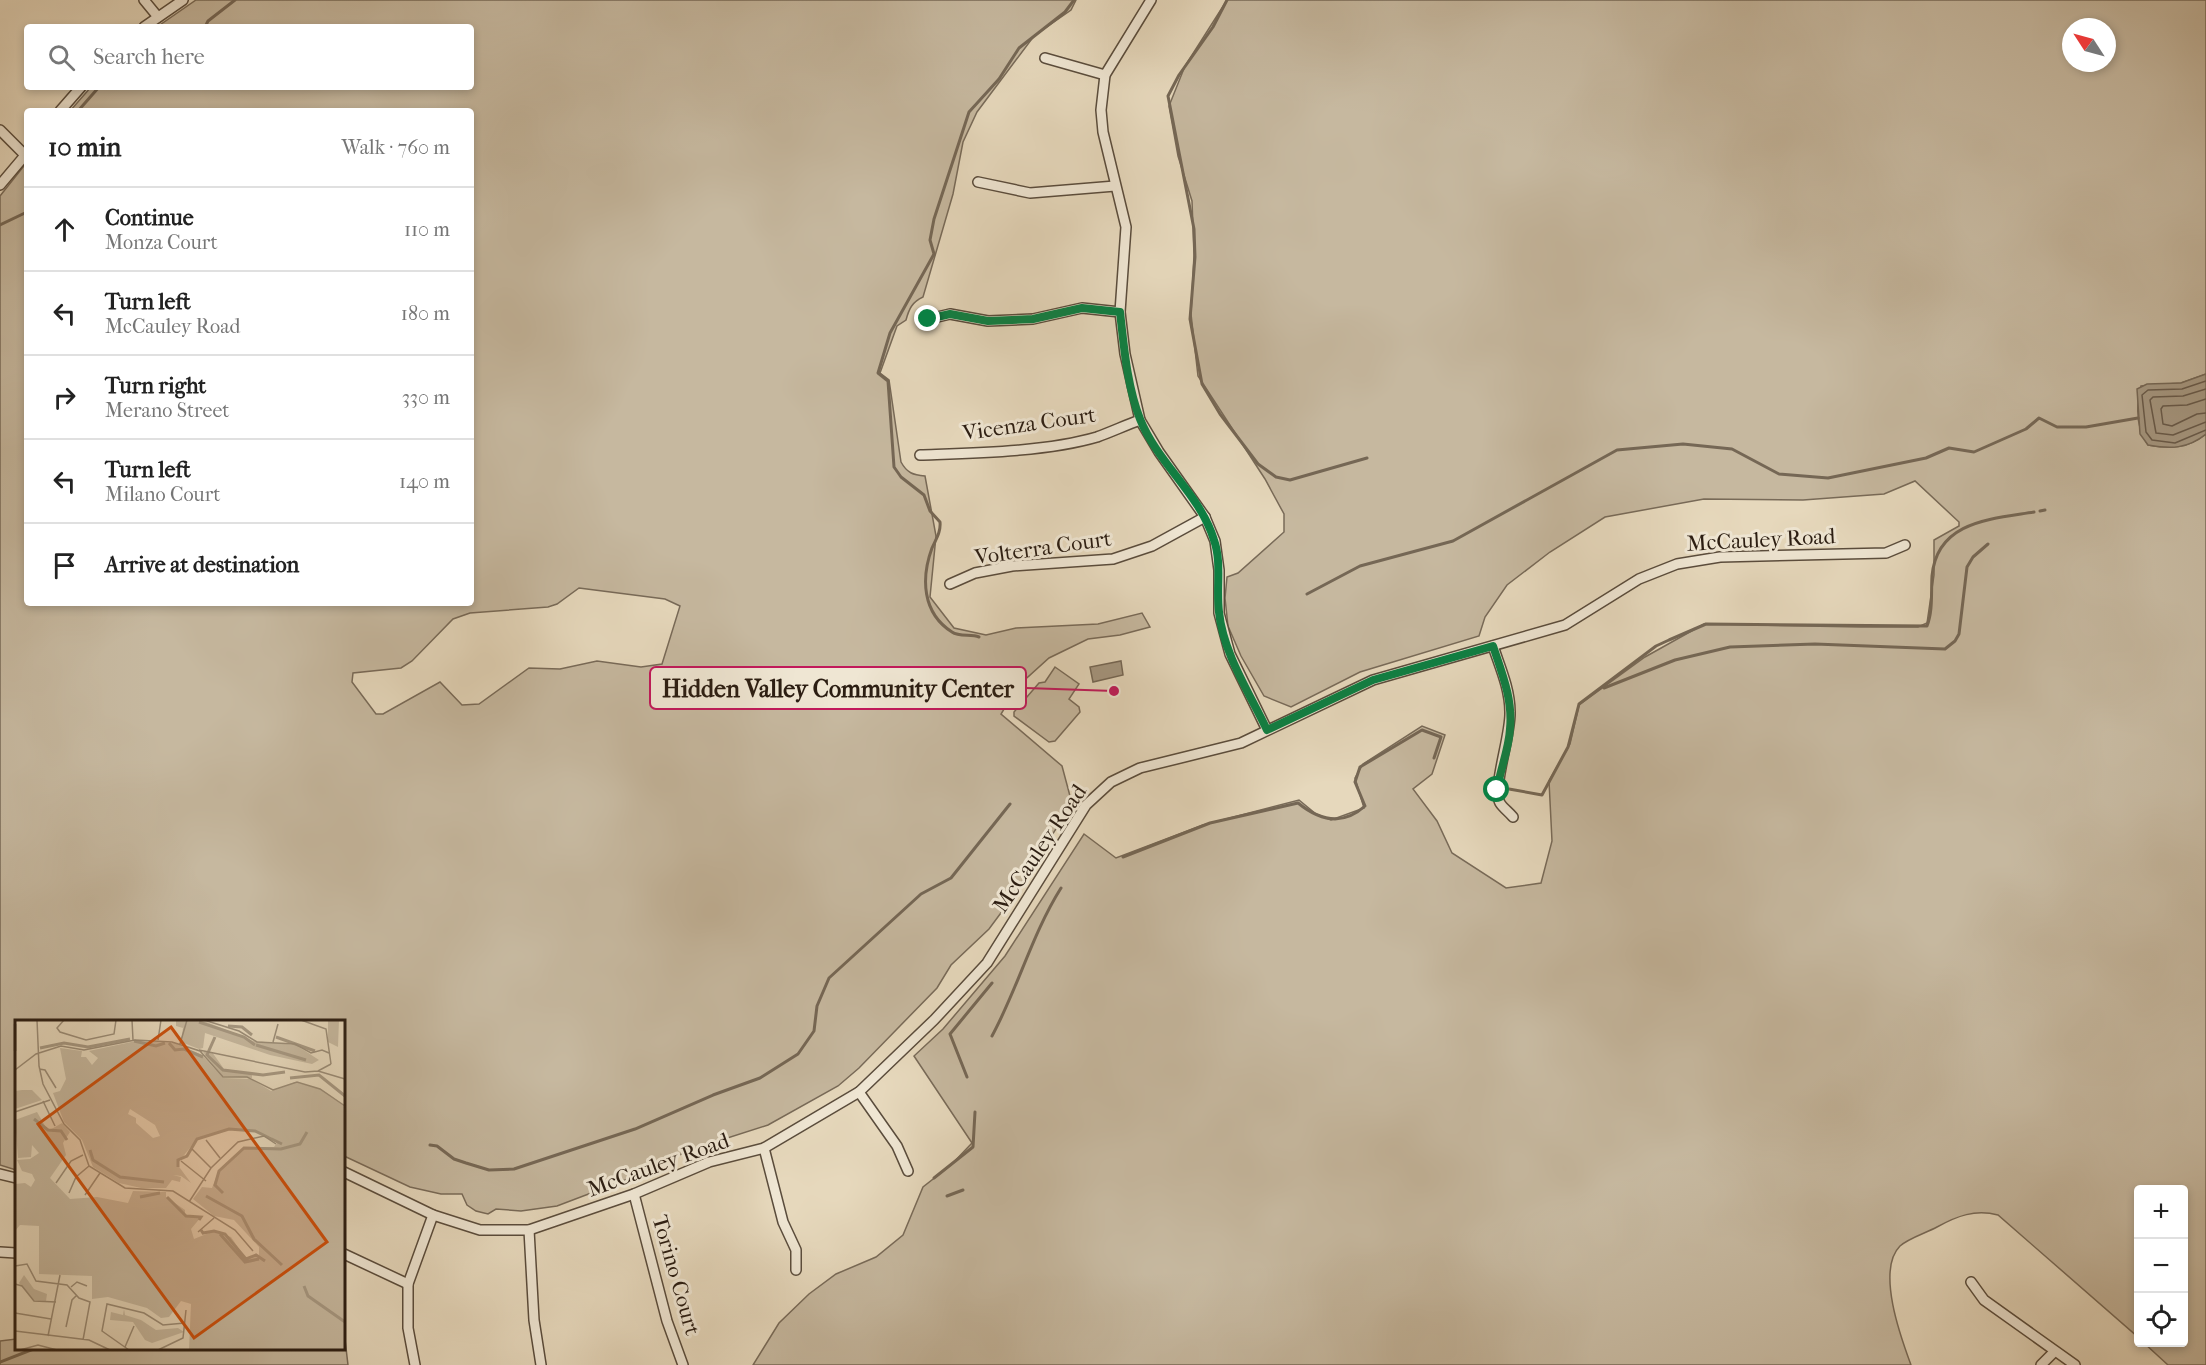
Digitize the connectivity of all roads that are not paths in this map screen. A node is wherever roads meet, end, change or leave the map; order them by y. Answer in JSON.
{"nodes":[{"id":1,"x":144,"y":0,"type":"edge"},
{"id":2,"x":183,"y":0,"type":"edge"},
{"id":3,"x":1151,"y":0,"type":"edge"},
{"id":4,"x":158,"y":18,"type":"junction"},
{"id":5,"x":149,"y":24,"type":"edge"},
{"id":6,"x":1045,"y":58,"type":"dead end"},
{"id":7,"x":1105,"y":75,"type":"junction"},
{"id":8,"x":78,"y":90,"type":"edge"},
{"id":9,"x":63,"y":108,"type":"edge"},
{"id":10,"x":0,"y":130,"type":"edge"},
{"id":11,"x":24,"y":152,"type":"edge"},
{"id":12,"x":24,"y":156,"type":"edge"},
{"id":13,"x":978,"y":182,"type":"dead end"},
{"id":14,"x":0,"y":185,"type":"edge"},
{"id":15,"x":1115,"y":186,"type":"junction"},
{"id":16,"x":1120,"y":312,"type":"junction"},
{"id":17,"x":928,"y":319,"type":"dead end"},
{"id":18,"x":1140,"y":420,"type":"junction"},
{"id":19,"x":920,"y":455,"type":"dead end"},
{"id":20,"x":1205,"y":517,"type":"junction"},
{"id":21,"x":1905,"y":545,"type":"dead end"},
{"id":22,"x":950,"y":584,"type":"dead end"},
{"id":23,"x":1493,"y":646,"type":"junction"},
{"id":24,"x":1267,"y":730,"type":"junction"},
{"id":25,"x":1512,"y":817,"type":"dead end"},
{"id":26,"x":859,"y":1092,"type":"junction"},
{"id":27,"x":764,"y":1148,"type":"junction"},
{"id":28,"x":908,"y":1171,"type":"dead end"},
{"id":29,"x":345,"y":1172,"type":"edge"},
{"id":30,"x":0,"y":1174,"type":"edge"},
{"id":31,"x":15,"y":1178,"type":"edge"},
{"id":32,"x":634,"y":1194,"type":"junction"},
{"id":33,"x":433,"y":1215,"type":"junction"},
{"id":34,"x":529,"y":1230,"type":"junction"},
{"id":35,"x":0,"y":1252,"type":"edge"},
{"id":36,"x":15,"y":1253,"type":"edge"},
{"id":37,"x":345,"y":1254,"type":"edge"},
{"id":38,"x":796,"y":1270,"type":"dead end"},
{"id":39,"x":1971,"y":1282,"type":"dead end"},
{"id":40,"x":408,"y":1284,"type":"junction"},
{"id":41,"x":2054,"y":1352,"type":"junction"},
{"id":42,"x":415,"y":1365,"type":"edge"},
{"id":43,"x":541,"y":1365,"type":"edge"},
{"id":44,"x":683,"y":1365,"type":"edge"},
{"id":45,"x":2041,"y":1365,"type":"edge"},
{"id":46,"x":2075,"y":1365,"type":"edge"}],
"edges":[{"from":1,"to":4,"type":"street"},
{"from":2,"to":4,"type":"street"},
{"from":3,"to":7,"type":"street"},
{"from":4,"to":5,"type":"street"},
{"from":6,"to":7,"type":"street"},
{"from":7,"to":15,"type":"street"},
{"from":8,"to":9,"type":"street"},
{"from":10,"to":11,"type":"street"},
{"from":12,"to":14,"type":"street"},
{"from":13,"to":15,"type":"street"},
{"from":15,"to":16,"type":"street"},
{"from":16,"to":17,"type":"street"},
{"from":16,"to":18,"type":"street"},
{"from":18,"to":19,"type":"street","name":"Vicenza Court"},
{"from":18,"to":20,"type":"street"},
{"from":20,"to":22,"type":"street","name":"Volterra Court"},
{"from":20,"to":24,"type":"street"},
{"from":21,"to":23,"type":"street","name":"McCauley Road"},
{"from":23,"to":24,"type":"street","name":"McCauley Road"},
{"from":23,"to":25,"type":"street"},
{"from":24,"to":26,"type":"street","name":"McCauley Road"},
{"from":26,"to":27,"type":"street","name":"McCauley Road"},
{"from":26,"to":28,"type":"street"},
{"from":27,"to":32,"type":"street","name":"McCauley Road"},
{"from":27,"to":38,"type":"street"},
{"from":29,"to":33,"type":"street","name":"McCauley Road"},
{"from":30,"to":31,"type":"street"},
{"from":32,"to":34,"type":"street","name":"McCauley Road"},
{"from":32,"to":44,"type":"street","name":"Torino Court"},
{"from":33,"to":34,"type":"street","name":"McCauley Road"},
{"from":33,"to":40,"type":"street"},
{"from":34,"to":43,"type":"street"},
{"from":35,"to":36,"type":"street"},
{"from":37,"to":40,"type":"street"},
{"from":39,"to":41,"type":"street"},
{"from":40,"to":42,"type":"street"},
{"from":41,"to":45,"type":"street"},
{"from":41,"to":46,"type":"street"}]}
